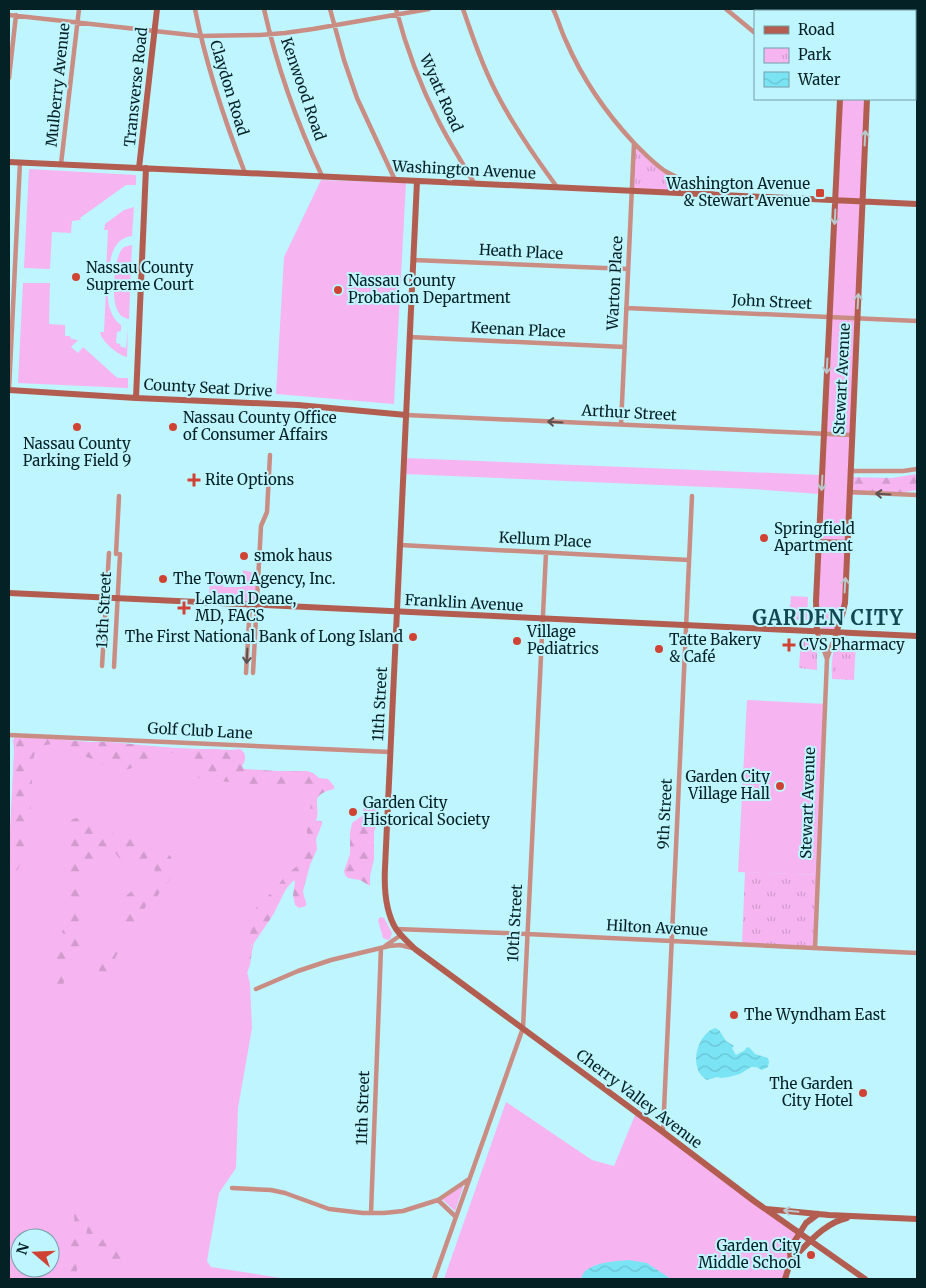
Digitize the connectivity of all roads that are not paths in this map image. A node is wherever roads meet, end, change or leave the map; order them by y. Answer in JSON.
{"nodes":[{"id":1,"x":79,"y":9,"type":"edge"},
{"id":2,"x":157,"y":9,"type":"edge"},
{"id":3,"x":195,"y":9,"type":"edge"},
{"id":4,"x":264,"y":9,"type":"edge"},
{"id":5,"x":330,"y":9,"type":"edge"},
{"id":6,"x":396,"y":9,"type":"edge"},
{"id":7,"x":429,"y":9,"type":"edge"},
{"id":8,"x":463,"y":9,"type":"edge"},
{"id":9,"x":553,"y":9,"type":"edge"},
{"id":10,"x":720,"y":9,"type":"edge"},
{"id":11,"x":727,"y":10,"type":"edge"},
{"id":12,"x":397,"y":14,"type":"junction"},
{"id":13,"x":9,"y":15,"type":"edge"},
{"id":14,"x":16,"y":16,"type":"junction"},
{"id":15,"x":77,"y":22,"type":"junction"},
{"id":16,"x":334,"y":26,"type":"junction"},
{"id":17,"x":155,"y":31,"type":"junction"},
{"id":18,"x":754,"y":32,"type":"edge"},
{"id":19,"x":270,"y":34,"type":"junction"},
{"id":20,"x":200,"y":36,"type":"junction"},
{"id":21,"x":9,"y":78,"type":"edge"},
{"id":22,"x":840,"y":100,"type":"edge"},
{"id":23,"x":867,"y":100,"type":"edge"},
{"id":24,"x":634,"y":143,"type":"junction"},
{"id":25,"x":9,"y":162,"type":"edge"},
{"id":26,"x":20,"y":162,"type":"junction"},
{"id":27,"x":62,"y":164,"type":"junction"},
{"id":28,"x":143,"y":168,"type":"junction"},
{"id":29,"x":244,"y":173,"type":"junction"},
{"id":30,"x":322,"y":176,"type":"junction"},
{"id":31,"x":395,"y":180,"type":"junction"},
{"id":32,"x":417,"y":181,"type":"junction"},
{"id":33,"x":474,"y":183,"type":"junction"},
{"id":34,"x":557,"y":187,"type":"junction"},
{"id":35,"x":632,"y":191,"type":"junction"},
{"id":36,"x":717,"y":195,"type":"junction"},
{"id":37,"x":835,"y":201,"type":"junction"},
{"id":38,"x":862,"y":202,"type":"junction"},
{"id":39,"x":917,"y":204,"type":"edge"},
{"id":40,"x":413,"y":260,"type":"junction"},
{"id":41,"x":628,"y":269,"type":"junction"},
{"id":42,"x":626,"y":308,"type":"junction"},
{"id":43,"x":830,"y":317,"type":"junction"},
{"id":44,"x":857,"y":319,"type":"junction"},
{"id":45,"x":917,"y":322,"type":"edge"},
{"id":46,"x":410,"y":337,"type":"junction"},
{"id":47,"x":625,"y":347,"type":"junction"},
{"id":48,"x":9,"y":390,"type":"edge"},
{"id":49,"x":136,"y":398,"type":"junction"},
{"id":50,"x":406,"y":415,"type":"junction"},
{"id":51,"x":621,"y":425,"type":"junction"},
{"id":52,"x":824,"y":434,"type":"junction"},
{"id":53,"x":852,"y":435,"type":"junction"},
{"id":54,"x":270,"y":455,"type":"dead end"},
{"id":55,"x":917,"y":469,"type":"edge"},
{"id":56,"x":850,"y":470,"type":"junction"},
{"id":57,"x":849,"y":492,"type":"junction"},
{"id":58,"x":917,"y":495,"type":"edge"},
{"id":59,"x":119,"y":496,"type":"dead end"},
{"id":60,"x":692,"y":496,"type":"dead end"},
{"id":61,"x":819,"y":542,"type":"junction"},
{"id":62,"x":847,"y":543,"type":"junction"},
{"id":63,"x":400,"y":545,"type":"junction"},
{"id":64,"x":108,"y":553,"type":"dead end"},
{"id":65,"x":546,"y":553,"type":"junction"},
{"id":66,"x":689,"y":560,"type":"junction"},
{"id":67,"x":9,"y":593,"type":"edge"},
{"id":68,"x":106,"y":598,"type":"junction"},
{"id":69,"x":117,"y":598,"type":"junction"},
{"id":70,"x":253,"y":604,"type":"junction"},
{"id":71,"x":397,"y":612,"type":"junction"},
{"id":72,"x":543,"y":619,"type":"junction"},
{"id":73,"x":686,"y":626,"type":"junction"},
{"id":74,"x":817,"y":632,"type":"junction"},
{"id":75,"x":836,"y":633,"type":"junction"},
{"id":76,"x":917,"y":636,"type":"edge"},
{"id":77,"x":827,"y":658,"type":"junction"},
{"id":78,"x":102,"y":666,"type":"dead end"},
{"id":79,"x":114,"y":667,"type":"dead end"},
{"id":80,"x":246,"y":673,"type":"dead end"},
{"id":81,"x":253,"y":673,"type":"dead end"},
{"id":82,"x":9,"y":735,"type":"edge"},
{"id":83,"x":390,"y":752,"type":"junction"},
{"id":84,"x":396,"y":929,"type":"junction"},
{"id":85,"x":527,"y":934,"type":"junction"},
{"id":86,"x":402,"y":935,"type":"junction"},
{"id":87,"x":672,"y":941,"type":"junction"},
{"id":88,"x":381,"y":948,"type":"junction"},
{"id":89,"x":815,"y":948,"type":"junction"},
{"id":90,"x":415,"y":949,"type":"junction"},
{"id":91,"x":917,"y":953,"type":"edge"},
{"id":92,"x":256,"y":988,"type":"dead end"},
{"id":93,"x":523,"y":1028,"type":"junction"},
{"id":94,"x":663,"y":1132,"type":"junction"},
{"id":95,"x":470,"y":1178,"type":"junction"},
{"id":96,"x":232,"y":1188,"type":"dead end"},
{"id":97,"x":438,"y":1200,"type":"junction"},
{"id":98,"x":765,"y":1209,"type":"junction"},
{"id":99,"x":371,"y":1213,"type":"junction"},
{"id":100,"x":818,"y":1214,"type":"junction"},
{"id":101,"x":856,"y":1216,"type":"junction"},
{"id":102,"x":456,"y":1217,"type":"junction"},
{"id":103,"x":917,"y":1219,"type":"edge"},
{"id":104,"x":799,"y":1234,"type":"junction"},
{"id":105,"x":810,"y":1241,"type":"junction"},
{"id":106,"x":791,"y":1260,"type":"junction"},
{"id":107,"x":434,"y":1279,"type":"edge"},
{"id":108,"x":785,"y":1279,"type":"edge"},
{"id":109,"x":864,"y":1279,"type":"edge"}],
"edges":[{"from":1,"to":15,"type":"street","name":"Mulberry Avenue"},
{"from":2,"to":17,"type":"main road","name":"Transverse Road"},
{"from":3,"to":20,"type":"street","name":"Claydon Road"},
{"from":4,"to":19,"type":"street","name":"Kenwood Road"},
{"from":5,"to":16,"type":"street"},
{"from":6,"to":12,"type":"street","name":"Wyatt Road"},
{"from":7,"to":12,"type":"street"},
{"from":8,"to":34,"type":"street"},
{"from":9,"to":24,"type":"street"},
{"from":10,"to":11,"type":"street"},
{"from":11,"to":18,"type":"street"},
{"from":12,"to":16,"type":"street"},
{"from":12,"to":33,"type":"street","name":"Wyatt Road"},
{"from":13,"to":14,"type":"street"},
{"from":14,"to":15,"type":"street"},
{"from":14,"to":21,"type":"street"},
{"from":15,"to":17,"type":"street"},
{"from":15,"to":27,"type":"street","name":"Mulberry Avenue"},
{"from":16,"to":19,"type":"street"},
{"from":16,"to":31,"type":"street"},
{"from":17,"to":20,"type":"street"},
{"from":17,"to":28,"type":"main road","name":"Transverse Road"},
{"from":19,"to":20,"type":"street"},
{"from":19,"to":30,"type":"street","name":"Kenwood Road"},
{"from":20,"to":29,"type":"street","name":"Claydon Road"},
{"from":22,"to":37,"type":"main road","name":"Stewart Avenue"},
{"from":38,"to":23,"type":"main road","name":"Stewart Avenue","one_way":true},
{"from":24,"to":35,"type":"street","name":"Warton Place"},
{"from":24,"to":36,"type":"street"},
{"from":25,"to":26,"type":"main road","name":"Washington Avenue"},
{"from":26,"to":27,"type":"main road","name":"Washington Avenue"},
{"from":26,"to":48,"type":"street"},
{"from":27,"to":28,"type":"main road","name":"Washington Avenue"},
{"from":28,"to":29,"type":"main road","name":"Washington Avenue"},
{"from":28,"to":49,"type":"main road","name":"Transverse Road"},
{"from":29,"to":30,"type":"main road","name":"Washington Avenue"},
{"from":30,"to":31,"type":"main road","name":"Washington Avenue"},
{"from":31,"to":32,"type":"main road","name":"Washington Avenue"},
{"from":32,"to":33,"type":"main road","name":"Washington Avenue"},
{"from":32,"to":40,"type":"main road","name":"11th Street"},
{"from":33,"to":34,"type":"main road","name":"Washington Avenue"},
{"from":34,"to":35,"type":"main road","name":"Washington Avenue"},
{"from":35,"to":36,"type":"main road","name":"Washington Avenue"},
{"from":35,"to":41,"type":"street","name":"Warton Place"},
{"from":36,"to":37,"type":"main road","name":"Washington Avenue"},
{"from":37,"to":38,"type":"main road","name":"Washington Avenue"},
{"from":37,"to":43,"type":"main road","name":"Stewart Avenue","one_way":true},
{"from":38,"to":39,"type":"main road","name":"Washington Avenue"},
{"from":44,"to":38,"type":"main road","name":"Stewart Avenue","one_way":true},
{"from":40,"to":41,"type":"street","name":"Heath Place"},
{"from":40,"to":46,"type":"main road","name":"11th Street"},
{"from":41,"to":42,"type":"street","name":"Warton Place"},
{"from":42,"to":43,"type":"street","name":"John Street"},
{"from":42,"to":47,"type":"street","name":"Warton Place"},
{"from":43,"to":44,"type":"street","name":"John Street"},
{"from":43,"to":52,"type":"main road","name":"Stewart Avenue","one_way":true},
{"from":44,"to":45,"type":"street","name":"John Street"},
{"from":44,"to":53,"type":"main road","name":"Stewart Avenue"},
{"from":46,"to":47,"type":"street","name":"Keenan Place"},
{"from":46,"to":50,"type":"main road","name":"11th Street"},
{"from":47,"to":51,"type":"street","name":"Warton Place"},
{"from":48,"to":49,"type":"main road","name":"County Seat Drive"},
{"from":49,"to":50,"type":"main road","name":"County Seat Drive"},
{"from":51,"to":50,"type":"street","name":"Arthur Street","one_way":true},
{"from":50,"to":63,"type":"main road","name":"11th Street"},
{"from":51,"to":52,"type":"street","name":"Arthur Street"},
{"from":52,"to":53,"type":"street","name":"Arthur Street"},
{"from":52,"to":61,"type":"main road","name":"Stewart Avenue","one_way":true},
{"from":53,"to":56,"type":"main road","name":"Stewart Avenue"},
{"from":54,"to":70,"type":"street"},
{"from":55,"to":56,"type":"street"},
{"from":56,"to":57,"type":"main road","name":"Stewart Avenue"},
{"from":58,"to":57,"type":"street","one_way":true},
{"from":57,"to":62,"type":"main road","name":"Stewart Avenue"},
{"from":59,"to":69,"type":"street","name":"13th Street"},
{"from":60,"to":66,"type":"street","name":"9th Street"},
{"from":61,"to":62,"type":"main road"},
{"from":61,"to":74,"type":"main road","name":"Stewart Avenue"},
{"from":75,"to":62,"type":"main road","name":"Stewart Avenue","one_way":true},
{"from":63,"to":65,"type":"street","name":"Kellum Place"},
{"from":63,"to":71,"type":"main road","name":"11th Street"},
{"from":64,"to":68,"type":"street"},
{"from":65,"to":66,"type":"street","name":"Kellum Place"},
{"from":65,"to":72,"type":"street","name":"10th Street"},
{"from":66,"to":73,"type":"street","name":"9th Street"},
{"from":67,"to":68,"type":"main road","name":"Franklin Avenue"},
{"from":68,"to":69,"type":"main road","name":"Franklin Avenue"},
{"from":68,"to":78,"type":"street"},
{"from":69,"to":70,"type":"main road","name":"Franklin Avenue"},
{"from":69,"to":79,"type":"street","name":"13th Street"},
{"from":70,"to":71,"type":"main road","name":"Franklin Avenue"},
{"from":70,"to":80,"type":"street","one_way":true},
{"from":70,"to":81,"type":"street"},
{"from":71,"to":72,"type":"main road","name":"Franklin Avenue"},
{"from":71,"to":83,"type":"main road","name":"11th Street"},
{"from":72,"to":73,"type":"main road","name":"Franklin Avenue"},
{"from":72,"to":85,"type":"street","name":"10th Street"},
{"from":73,"to":74,"type":"main road","name":"Franklin Avenue"},
{"from":73,"to":87,"type":"street","name":"9th Street"},
{"from":74,"to":75,"type":"main road","name":"Franklin Avenue"},
{"from":74,"to":77,"type":"street","name":"Stewart Avenue"},
{"from":75,"to":76,"type":"main road","name":"Franklin Avenue"},
{"from":75,"to":77,"type":"street","name":"Stewart Avenue"},
{"from":77,"to":89,"type":"street","name":"Stewart Avenue"},
{"from":82,"to":83,"type":"street","name":"Golf Club Lane"},
{"from":83,"to":84,"type":"main road","name":"11th Street"},
{"from":84,"to":85,"type":"street","name":"Hilton Avenue"},
{"from":84,"to":86,"type":"main road","name":"11th Street"},
{"from":85,"to":87,"type":"street","name":"Hilton Avenue"},
{"from":85,"to":93,"type":"street","name":"10th Street"},
{"from":86,"to":88,"type":"street"},
{"from":86,"to":90,"type":"main road","name":"Cherry Valley Avenue"},
{"from":87,"to":89,"type":"street","name":"Hilton Avenue"},
{"from":87,"to":94,"type":"street","name":"9th Street"},
{"from":88,"to":90,"type":"street"},
{"from":88,"to":92,"type":"street"},
{"from":88,"to":99,"type":"street","name":"11th Street"},
{"from":89,"to":91,"type":"street","name":"Hilton Avenue"},
{"from":90,"to":93,"type":"main road","name":"Cherry Valley Avenue"},
{"from":93,"to":94,"type":"main road","name":"Cherry Valley Avenue"},
{"from":93,"to":95,"type":"street","name":"10th Street"},
{"from":94,"to":98,"type":"main road","name":"Cherry Valley Avenue"},
{"from":95,"to":97,"type":"street"},
{"from":95,"to":102,"type":"street","name":"10th Street"},
{"from":96,"to":99,"type":"street"},
{"from":97,"to":99,"type":"street"},
{"from":97,"to":102,"type":"street"},
{"from":100,"to":98,"type":"main road","one_way":true},
{"from":98,"to":104,"type":"main road","name":"Cherry Valley Avenue"},
{"from":100,"to":101,"type":"main road"},
{"from":100,"to":104,"type":"main road"},
{"from":101,"to":103,"type":"main road"},
{"from":101,"to":105,"type":"main road"},
{"from":102,"to":107,"type":"street","name":"10th Street"},
{"from":104,"to":105,"type":"main road","name":"Cherry Valley Avenue"},
{"from":104,"to":106,"type":"main road"},
{"from":105,"to":106,"type":"main road"},
{"from":105,"to":109,"type":"main road","name":"Cherry Valley Avenue"},
{"from":106,"to":108,"type":"main road"}]}
